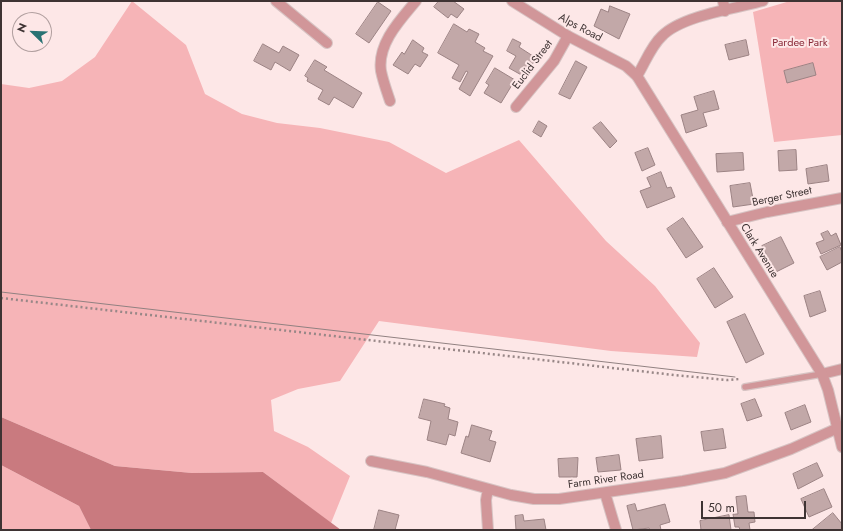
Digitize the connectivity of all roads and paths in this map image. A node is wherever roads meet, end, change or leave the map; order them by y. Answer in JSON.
{"nodes":[{"id":1,"x":276,"y":1,"type":"edge"},
{"id":2,"x":416,"y":1,"type":"edge"},
{"id":3,"x":512,"y":1,"type":"edge"},
{"id":4,"x":763,"y":1,"type":"edge"},
{"id":5,"x":724,"y":6,"type":"edge"},
{"id":6,"x":568,"y":36,"type":"junction"},
{"id":7,"x":327,"y":43,"type":"dead end"},
{"id":8,"x":638,"y":76,"type":"junction"},
{"id":9,"x":390,"y":101,"type":"dead end"},
{"id":10,"x":516,"y":107,"type":"dead end"},
{"id":11,"x":842,"y":198,"type":"edge"},
{"id":12,"x":727,"y":222,"type":"junction"},
{"id":13,"x":1,"y":298,"type":"edge"},
{"id":14,"x":842,"y":369,"type":"edge"},
{"id":15,"x":822,"y":374,"type":"junction"},
{"id":16,"x":755,"y":385,"type":"junction"},
{"id":17,"x":745,"y":387,"type":"dead end"},
{"id":18,"x":838,"y":428,"type":"junction"},
{"id":19,"x":842,"y":447,"type":"edge"},
{"id":20,"x":371,"y":461,"type":"dead end"},
{"id":21,"x":488,"y":489,"type":"junction"},
{"id":22,"x":605,"y":493,"type":"junction"},
{"id":23,"x":488,"y":530,"type":"edge"},
{"id":24,"x":616,"y":530,"type":"edge"}],
"edges":[{"from":1,"to":7,"type":"street"},
{"from":2,"to":9,"type":"street"},
{"from":3,"to":6,"type":"street","name":"Alps Road"},
{"from":4,"to":5,"type":"street"},
{"from":5,"to":8,"type":"street"},
{"from":6,"to":8,"type":"street","name":"Alps Road"},
{"from":6,"to":10,"type":"street","name":"Euclid Street"},
{"from":8,"to":12,"type":"street","name":"Clark Avenue"},
{"from":11,"to":12,"type":"street","name":"Berger Street"},
{"from":12,"to":15,"type":"street","name":"Clark Avenue"},
{"from":13,"to":16,"type":"path"},
{"from":14,"to":15,"type":"street"},
{"from":15,"to":16,"type":"lane"},
{"from":15,"to":18,"type":"street","name":"Clark Avenue"},
{"from":16,"to":17,"type":"lane"},
{"from":18,"to":19,"type":"street","name":"Clark Avenue"},
{"from":18,"to":22,"type":"street","name":"Farm River Road"},
{"from":20,"to":21,"type":"street","name":"Farm River Road"},
{"from":21,"to":22,"type":"street","name":"Farm River Road"},
{"from":21,"to":23,"type":"street"},
{"from":22,"to":24,"type":"street"}]}
